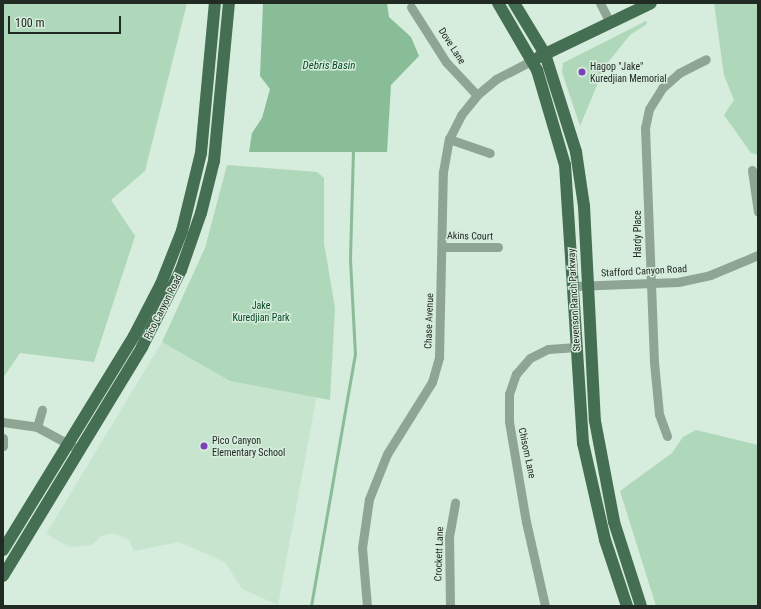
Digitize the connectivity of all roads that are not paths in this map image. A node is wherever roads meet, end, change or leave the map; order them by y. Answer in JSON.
{"nodes":[{"id":1,"x":215,"y":3,"type":"edge"},
{"id":2,"x":229,"y":3,"type":"edge"},
{"id":3,"x":498,"y":3,"type":"edge"},
{"id":4,"x":514,"y":3,"type":"edge"},
{"id":5,"x":600,"y":3,"type":"edge"},
{"id":6,"x":651,"y":3,"type":"edge"},
{"id":7,"x":411,"y":7,"type":"dead end"},
{"id":8,"x":610,"y":23,"type":"junction"},
{"id":9,"x":545,"y":54,"type":"junction"},
{"id":10,"x":706,"y":58,"type":"dead end"},
{"id":11,"x":533,"y":60,"type":"junction"},
{"id":12,"x":477,"y":95,"type":"junction"},
{"id":13,"x":449,"y":139,"type":"junction"},
{"id":14,"x":490,"y":153,"type":"dead end"},
{"id":15,"x":752,"y":170,"type":"dead end"},
{"id":16,"x":758,"y":212,"type":"edge"},
{"id":17,"x":442,"y":247,"type":"junction"},
{"id":18,"x":498,"y":247,"type":"dead end"},
{"id":19,"x":758,"y":255,"type":"edge"},
{"id":20,"x":651,"y":283,"type":"junction"},
{"id":21,"x":587,"y":285,"type":"junction"},
{"id":22,"x":574,"y":286,"type":"junction"},
{"id":23,"x":577,"y":347,"type":"junction"},
{"id":24,"x":42,"y":410,"type":"dead end"},
{"id":25,"x":3,"y":422,"type":"edge"},
{"id":26,"x":37,"y":427,"type":"junction"},
{"id":27,"x":667,"y":436,"type":"dead end"},
{"id":28,"x":3,"y":438,"type":"edge"},
{"id":29,"x":69,"y":444,"type":"junction"},
{"id":30,"x":4,"y":446,"type":"edge"},
{"id":31,"x":80,"y":450,"type":"junction"},
{"id":32,"x":455,"y":504,"type":"dead end"},
{"id":33,"x":3,"y":550,"type":"edge"},
{"id":34,"x":3,"y":576,"type":"edge"},
{"id":35,"x":367,"y":606,"type":"edge"},
{"id":36,"x":450,"y":606,"type":"edge"},
{"id":37,"x":545,"y":606,"type":"edge"},
{"id":38,"x":627,"y":606,"type":"edge"},
{"id":39,"x":641,"y":606,"type":"edge"}],
"edges":[{"from":1,"to":29,"type":"main road","name":"Pico Canyon Road"},
{"from":2,"to":31,"type":"main road","name":"Pico Canyon Road"},
{"from":3,"to":11,"type":"main road","name":"Stevenson Ranch Parkway"},
{"from":4,"to":9,"type":"main road","name":"Stevenson Ranch Parkway"},
{"from":5,"to":8,"type":"street"},
{"from":6,"to":8,"type":"main road"},
{"from":7,"to":12,"type":"street","name":"Dove Lane"},
{"from":8,"to":9,"type":"main road"},
{"from":9,"to":11,"type":"main road"},
{"from":9,"to":21,"type":"main road","name":"Stevenson Ranch Parkway"},
{"from":10,"to":20,"type":"street","name":"Hardy Place"},
{"from":11,"to":12,"type":"street","name":"Chase Avenue"},
{"from":11,"to":22,"type":"main road","name":"Stevenson Ranch Parkway"},
{"from":12,"to":13,"type":"street","name":"Chase Avenue"},
{"from":13,"to":14,"type":"street"},
{"from":13,"to":17,"type":"street","name":"Chase Avenue"},
{"from":15,"to":16,"type":"street"},
{"from":17,"to":18,"type":"street","name":"Akins Court"},
{"from":17,"to":35,"type":"street","name":"Chase Avenue"},
{"from":19,"to":20,"type":"street","name":"Stafford Canyon Road"},
{"from":20,"to":21,"type":"street","name":"Stafford Canyon Road"},
{"from":20,"to":27,"type":"street","name":"Hardy Place"},
{"from":21,"to":22,"type":"street","name":"Stafford Canyon Road"},
{"from":21,"to":39,"type":"main road","name":"Stevenson Ranch Parkway"},
{"from":22,"to":23,"type":"main road","name":"Stevenson Ranch Parkway"},
{"from":23,"to":37,"type":"street","name":"Chisom Lane"},
{"from":23,"to":38,"type":"main road","name":"Stevenson Ranch Parkway"},
{"from":24,"to":26,"type":"street"},
{"from":25,"to":26,"type":"street"},
{"from":26,"to":29,"type":"street"},
{"from":28,"to":30,"type":"street"},
{"from":29,"to":31,"type":"street"},
{"from":29,"to":33,"type":"main road","name":"Pico Canyon Road"},
{"from":31,"to":34,"type":"main road","name":"Pico Canyon Road"},
{"from":32,"to":36,"type":"street","name":"Crockett Lane"}]}
